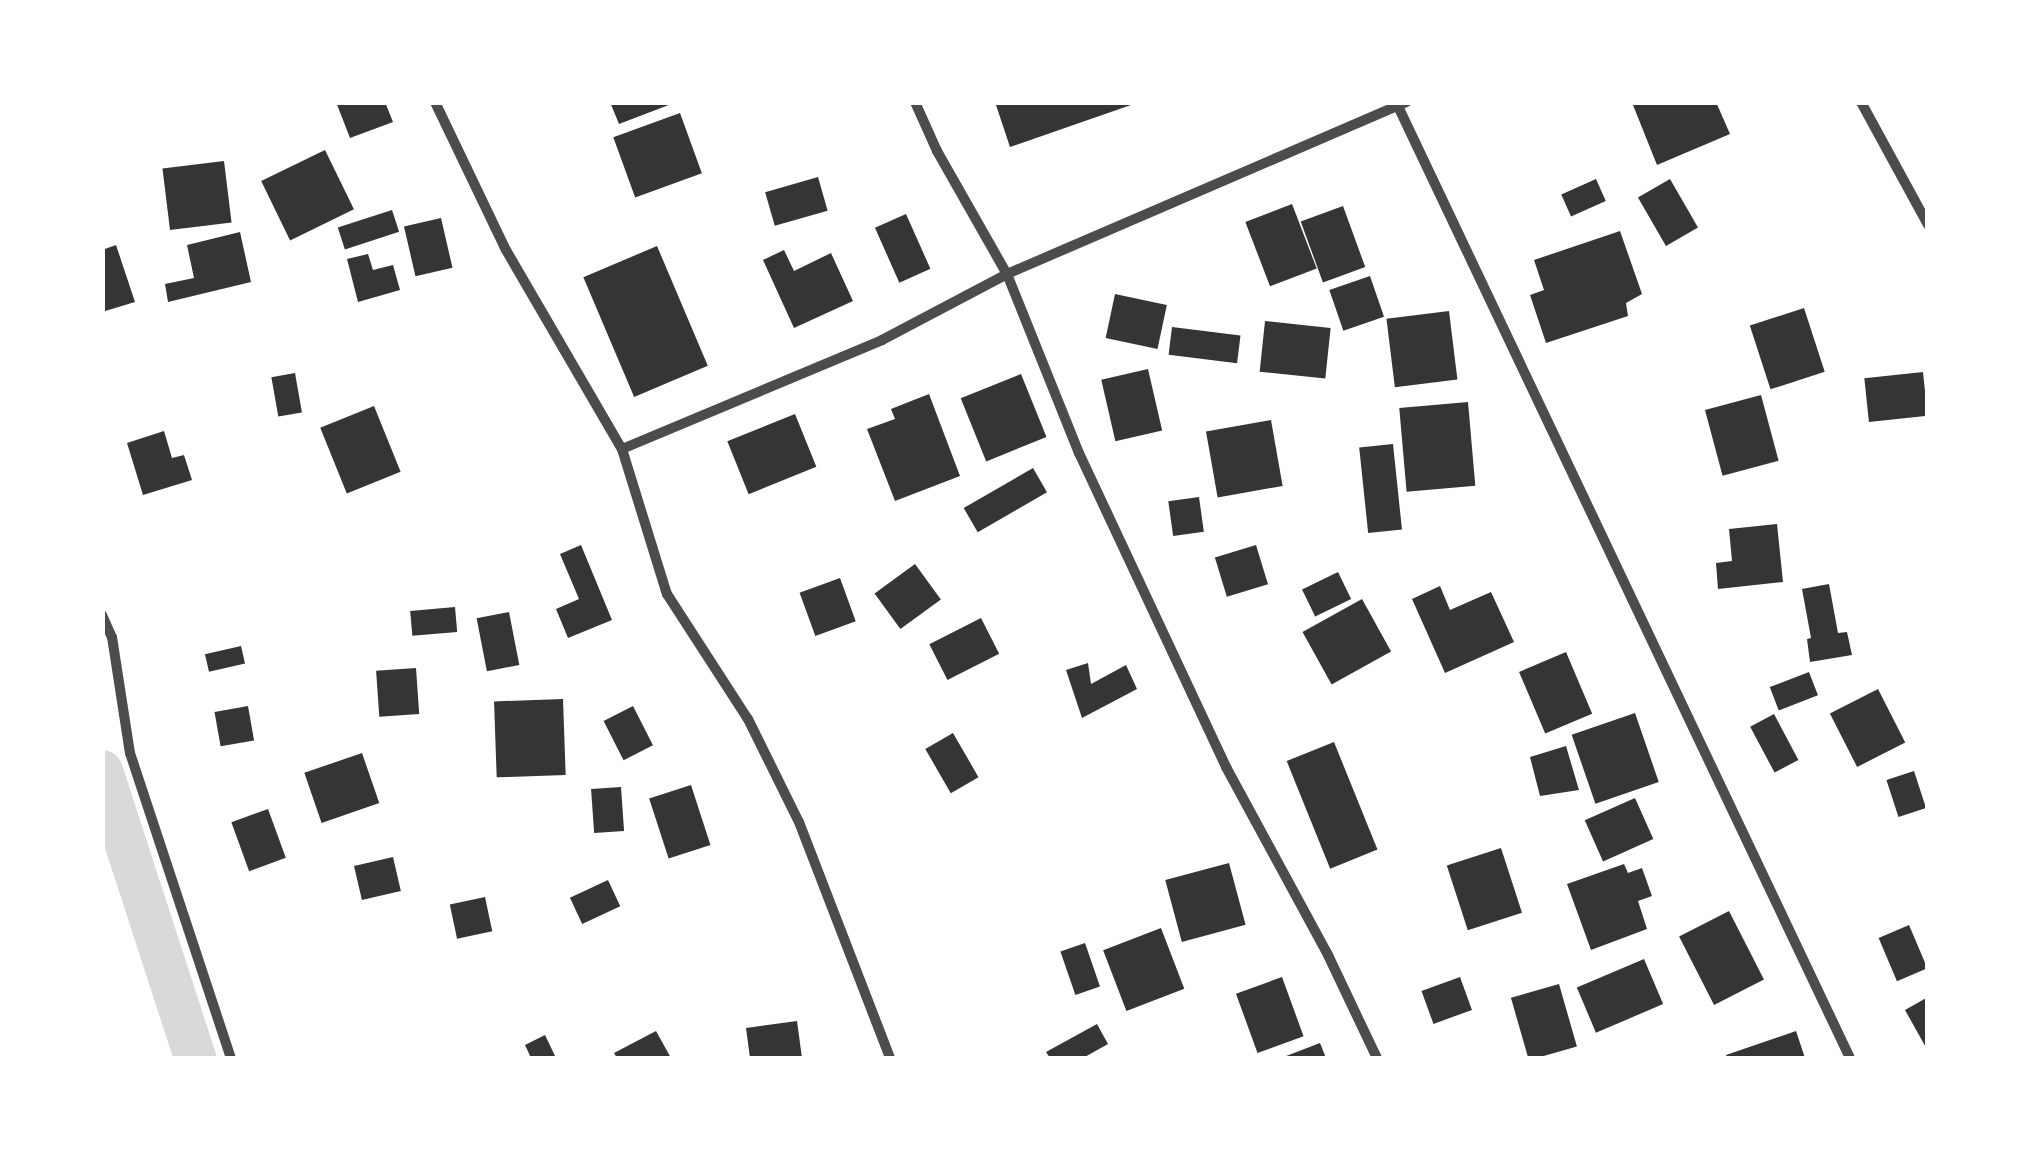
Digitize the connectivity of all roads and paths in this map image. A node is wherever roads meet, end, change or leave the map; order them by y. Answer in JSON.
{"nodes":[{"id":1,"x":435,"y":102,"type":"edge"},
{"id":2,"x":915,"y":102,"type":"edge"},
{"id":3,"x":1862,"y":102,"type":"edge"},
{"id":4,"x":1400,"y":104,"type":"edge"},
{"id":5,"x":1928,"y":226,"type":"edge"},
{"id":6,"x":1007,"y":274,"type":"junction"},
{"id":7,"x":622,"y":449,"type":"junction"},
{"id":8,"x":102,"y":615,"type":"edge"},
{"id":9,"x":231,"y":1058,"type":"edge"},
{"id":10,"x":890,"y":1058,"type":"edge"},
{"id":11,"x":1377,"y":1058,"type":"edge"},
{"id":12,"x":1850,"y":1058,"type":"edge"}],
"edges":[{"from":1,"to":7,"type":"street"},
{"from":2,"to":6,"type":"street"},
{"from":3,"to":5,"type":"street"},
{"from":4,"to":6,"type":"street"},
{"from":4,"to":12,"type":"street"},
{"from":6,"to":7,"type":"street"},
{"from":6,"to":11,"type":"street"},
{"from":7,"to":10,"type":"street"},
{"from":8,"to":9,"type":"street"}]}
